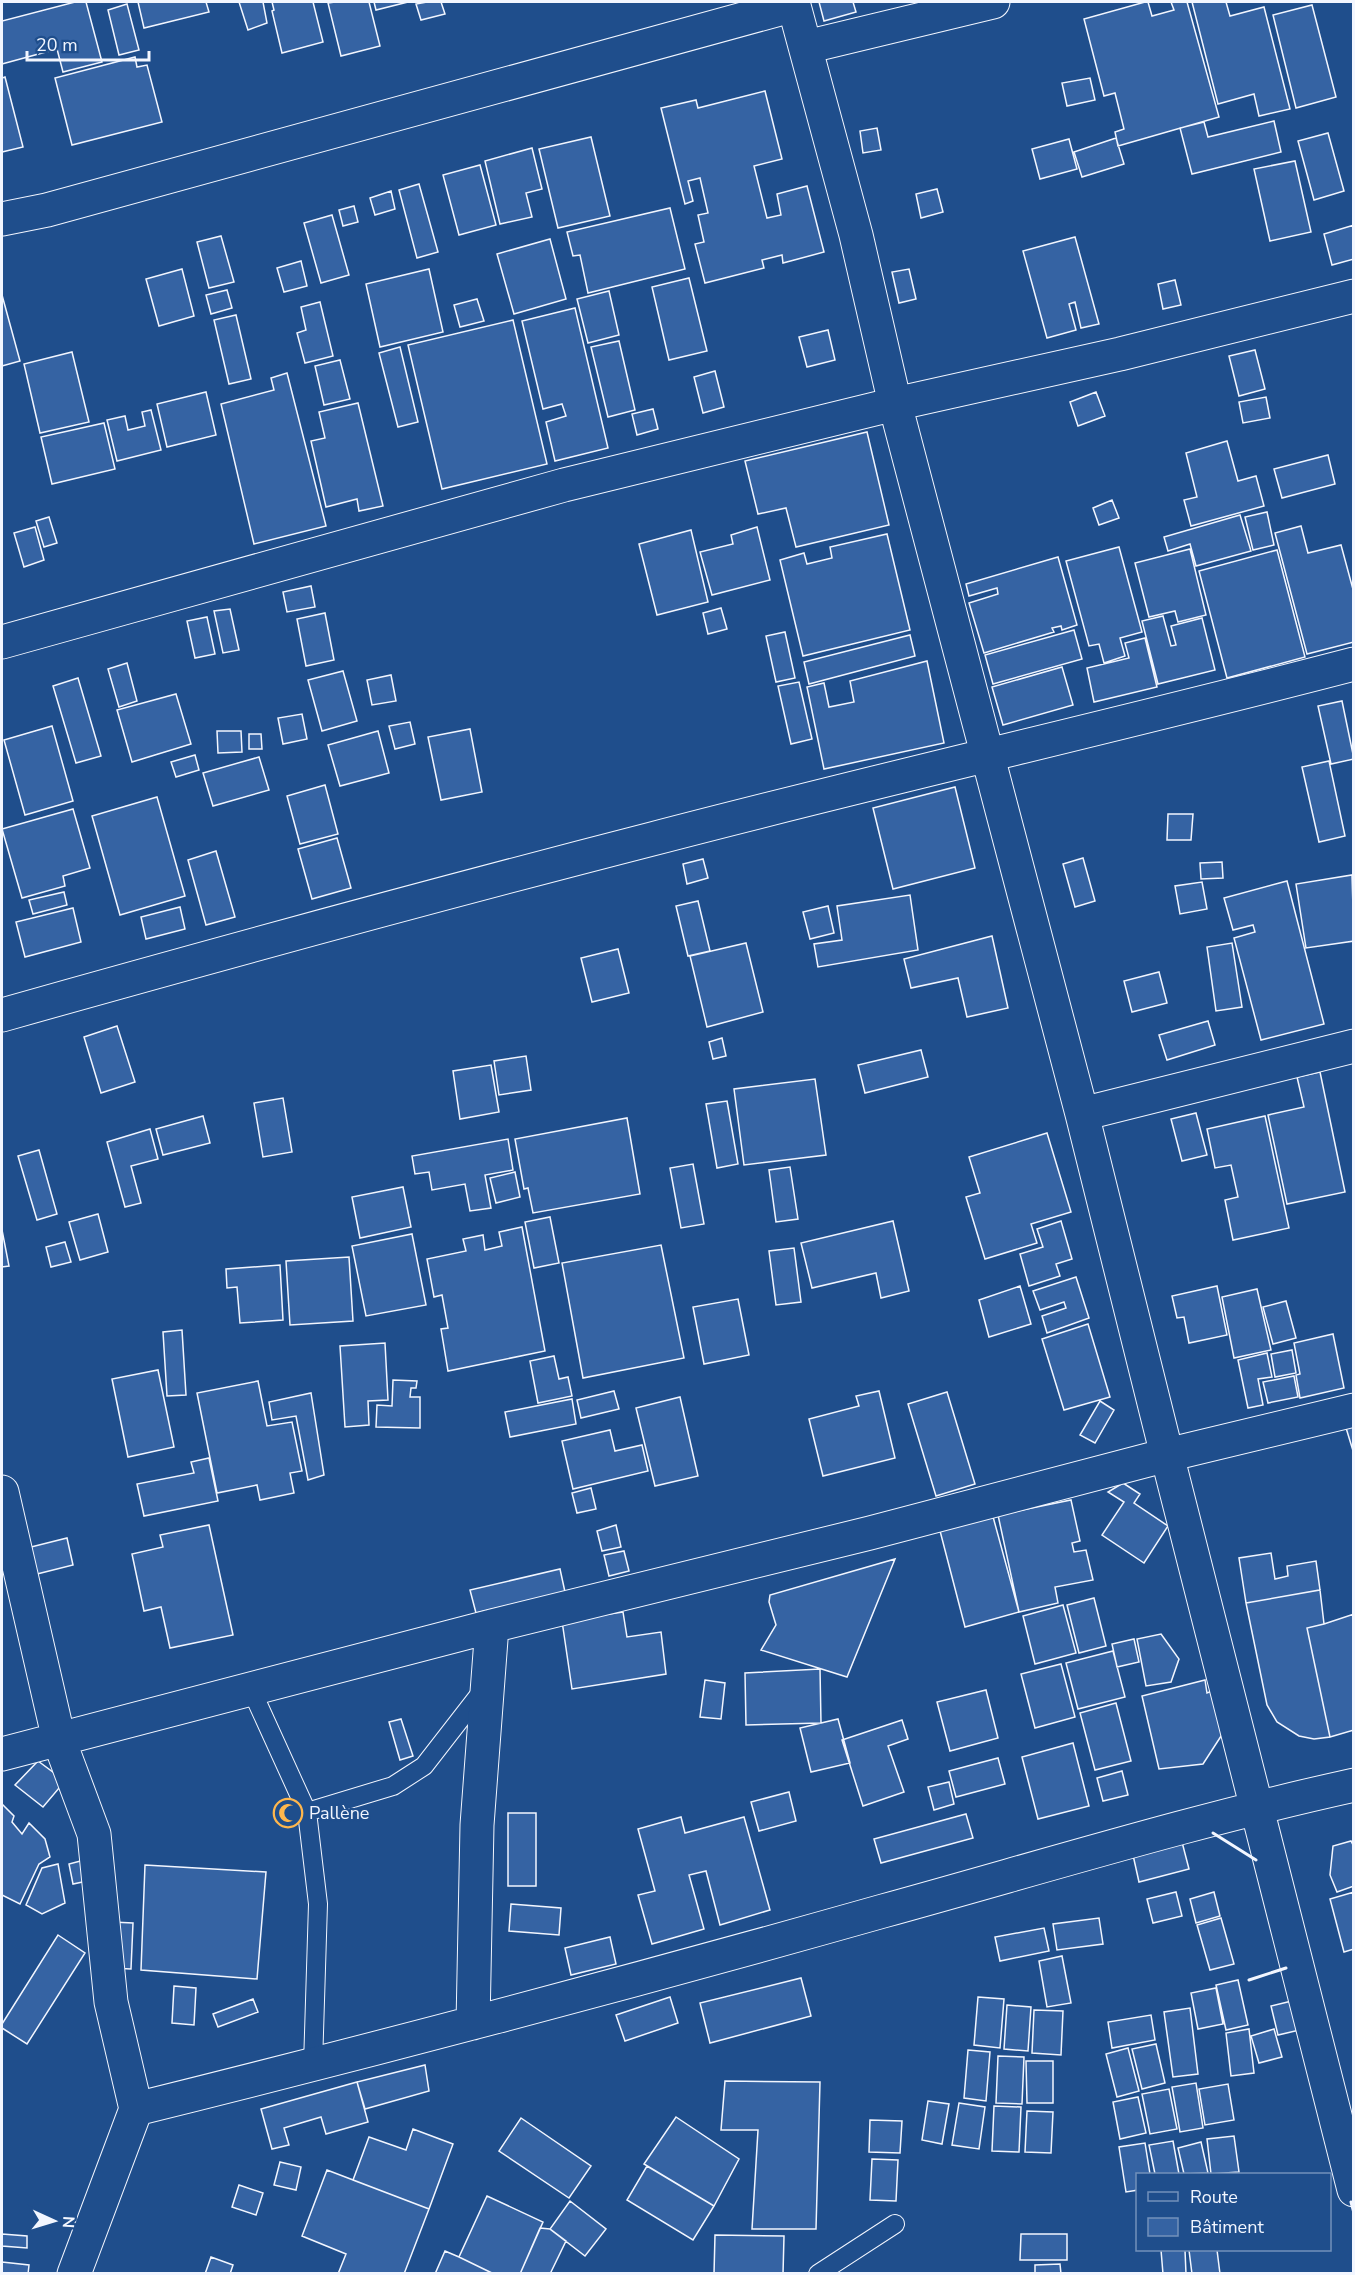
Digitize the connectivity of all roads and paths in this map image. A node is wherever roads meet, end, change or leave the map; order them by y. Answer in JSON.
{"nodes":[{"id":1,"x":993,"y":2,"type":"edge"},
{"id":2,"x":793,"y":3,"type":"edge"},
{"id":3,"x":806,"y":47,"type":"junction"},
{"id":4,"x":2,"y":219,"type":"edge"},
{"id":5,"x":1353,"y":297,"type":"edge"},
{"id":6,"x":895,"y":404,"type":"junction"},
{"id":7,"x":2,"y":642,"type":"edge"},
{"id":8,"x":1353,"y":664,"type":"edge"},
{"id":9,"x":986,"y":756,"type":"junction"},
{"id":10,"x":2,"y":1015,"type":"edge"},
{"id":11,"x":1353,"y":1046,"type":"edge"},
{"id":12,"x":1082,"y":1114,"type":"junction"},
{"id":13,"x":1353,"y":1410,"type":"edge"},
{"id":14,"x":1167,"y":1455,"type":"junction"},
{"id":15,"x":2,"y":1492,"type":"edge"},
{"id":16,"x":492,"y":1626,"type":"junction"},
{"id":17,"x":488,"y":1684,"type":"junction"},
{"id":18,"x":251,"y":1689,"type":"junction"},
{"id":19,"x":59,"y":1740,"type":"junction"},
{"id":20,"x":2,"y":1754,"type":"edge"},
{"id":21,"x":1353,"y":1785,"type":"edge"},
{"id":22,"x":1256,"y":1807,"type":"junction"},
{"id":23,"x":307,"y":1812,"type":"junction"},
{"id":24,"x":473,"y":2023,"type":"junction"},
{"id":25,"x":313,"y":2065,"type":"junction"},
{"id":26,"x":136,"y":2109,"type":"junction"},
{"id":27,"x":1351,"y":2171,"type":"edge"},
{"id":28,"x":895,"y":2224,"type":"dead end"},
{"id":29,"x":74,"y":2274,"type":"edge"},
{"id":30,"x":818,"y":2274,"type":"edge"}],
"edges":[{"from":1,"to":3,"type":"street"},
{"from":2,"to":3,"type":"street"},
{"from":2,"to":4,"type":"street"},
{"from":3,"to":6,"type":"street"},
{"from":5,"to":6,"type":"street"},
{"from":6,"to":7,"type":"street"},
{"from":6,"to":9,"type":"street"},
{"from":8,"to":9,"type":"street"},
{"from":9,"to":10,"type":"street"},
{"from":9,"to":12,"type":"street"},
{"from":11,"to":12,"type":"street"},
{"from":12,"to":14,"type":"street"},
{"from":13,"to":14,"type":"street"},
{"from":14,"to":16,"type":"street"},
{"from":14,"to":22,"type":"street"},
{"from":15,"to":19,"type":"street"},
{"from":16,"to":17,"type":"street"},
{"from":16,"to":18,"type":"street"},
{"from":17,"to":23,"type":"lane"},
{"from":17,"to":24,"type":"street"},
{"from":18,"to":19,"type":"street"},
{"from":18,"to":23,"type":"lane"},
{"from":19,"to":20,"type":"street"},
{"from":19,"to":26,"type":"street"},
{"from":21,"to":22,"type":"street"},
{"from":22,"to":24,"type":"street"},
{"from":22,"to":27,"type":"street"},
{"from":23,"to":25,"type":"lane"},
{"from":24,"to":25,"type":"street"},
{"from":25,"to":26,"type":"street"},
{"from":26,"to":29,"type":"street"},
{"from":28,"to":30,"type":"lane"}]}
